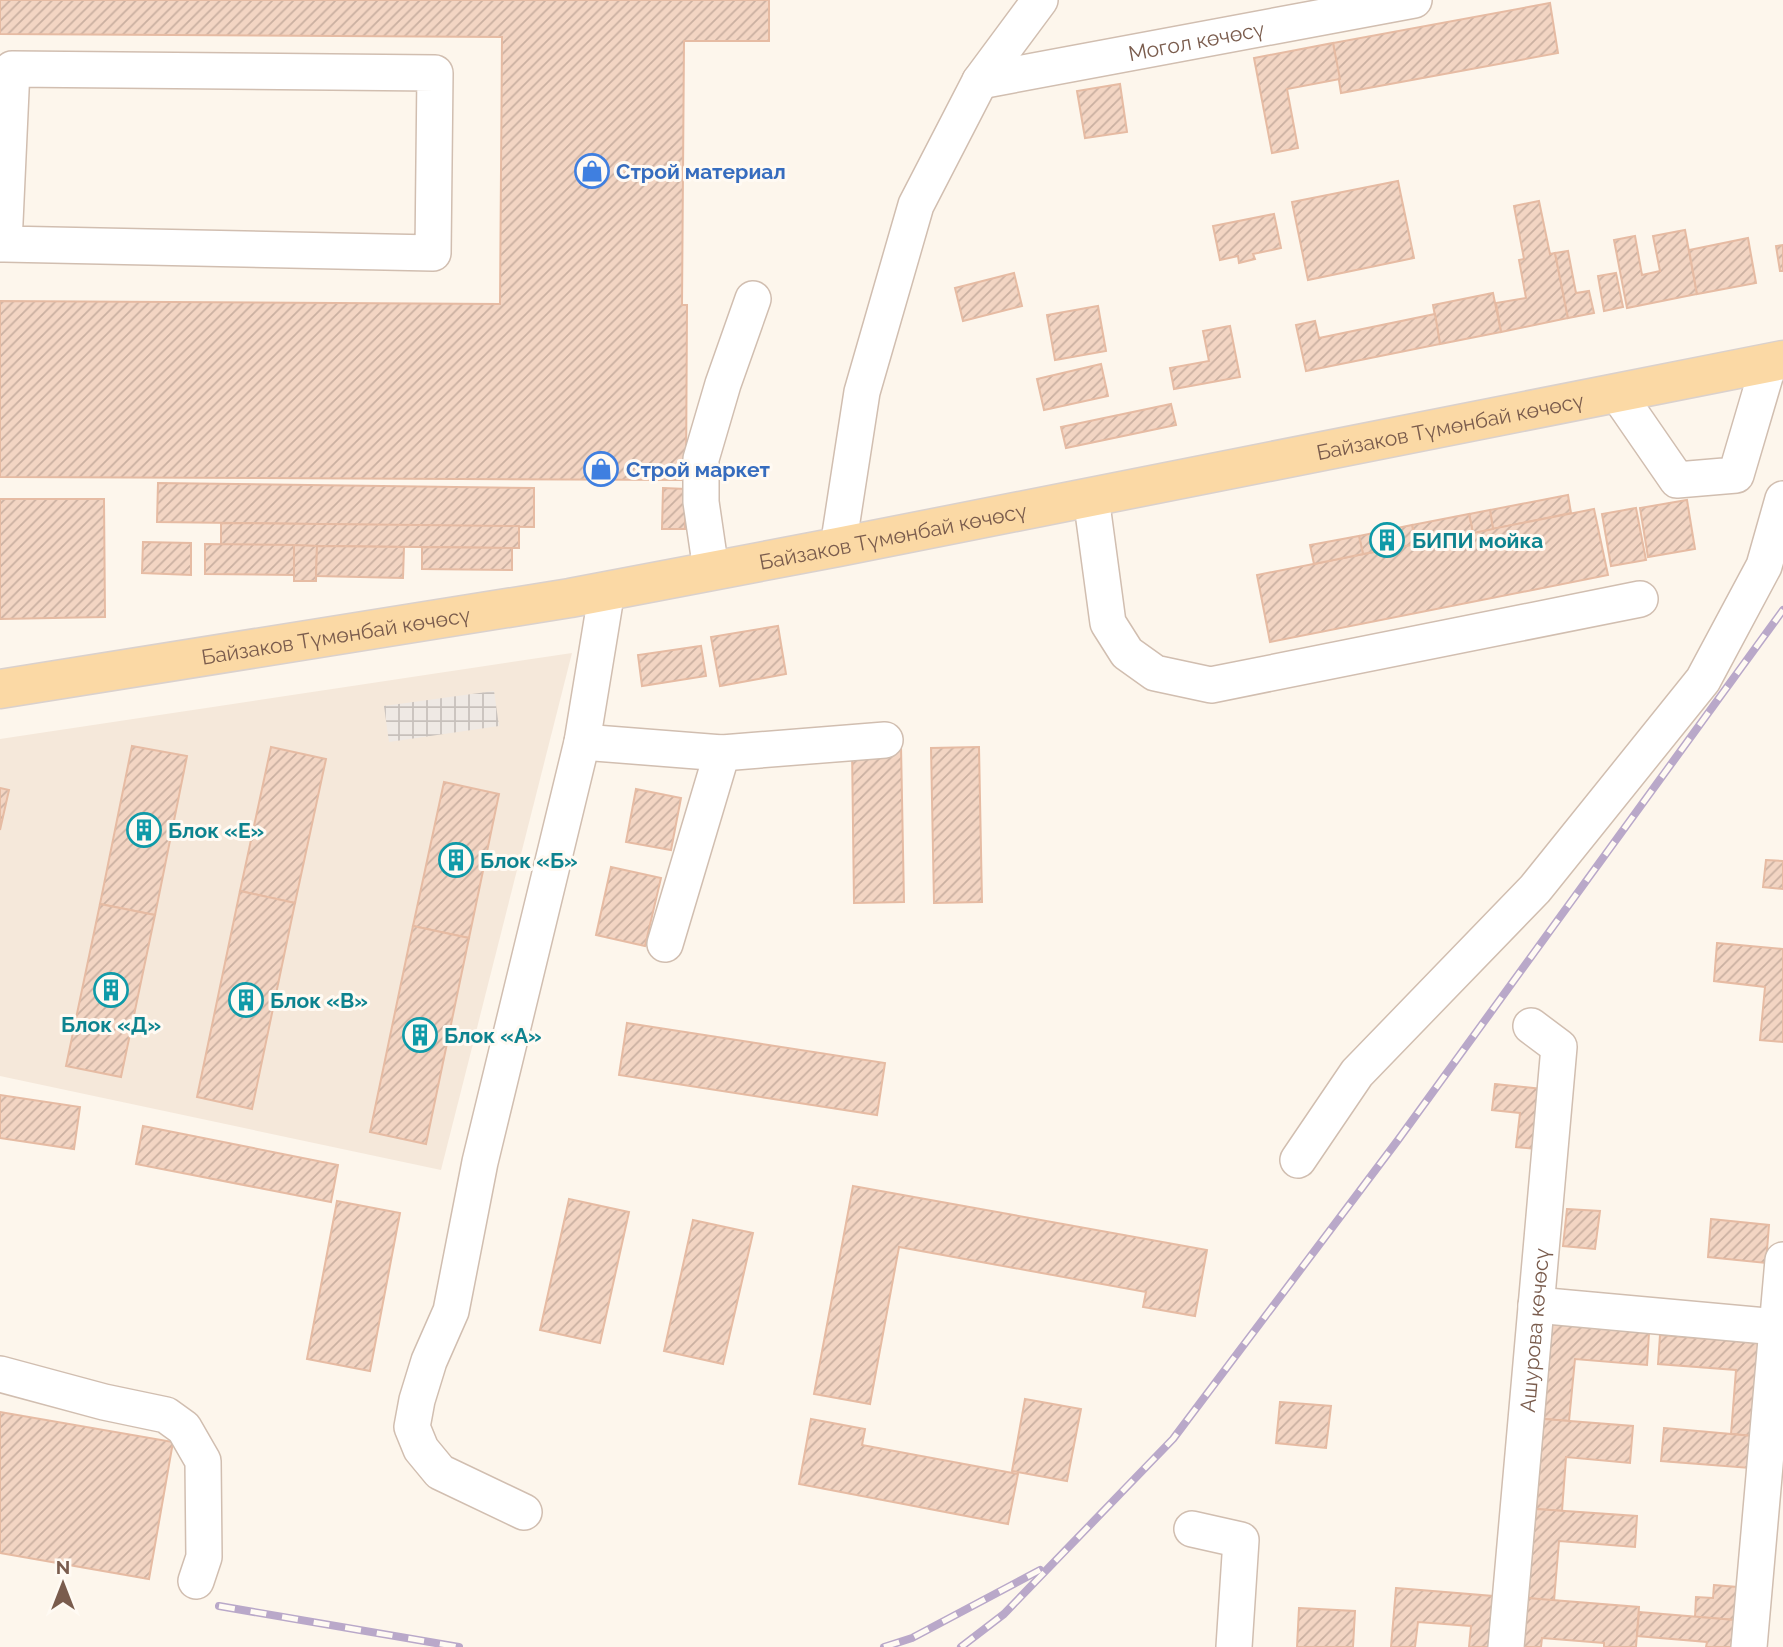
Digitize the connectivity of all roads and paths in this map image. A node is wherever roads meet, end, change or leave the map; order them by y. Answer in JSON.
{"nodes":[{"id":1,"x":1040,"y":0,"type":"edge"},
{"id":2,"x":1414,"y":0,"type":"edge"},
{"id":3,"x":980,"y":81,"type":"junction"},
{"id":4,"x":2,"y":244,"type":"edge"},
{"id":5,"x":753,"y":299,"type":"dead end"},
{"id":6,"x":1776,"y":362,"type":"edge"},
{"id":7,"x":1617,"y":393,"type":"junction"},
{"id":8,"x":1091,"y":497,"type":"junction"},
{"id":9,"x":1783,"y":499,"type":"edge"},
{"id":10,"x":838,"y":547,"type":"junction"},
{"id":11,"x":711,"y":570,"type":"junction"},
{"id":12,"x":607,"y":590,"type":"junction"},
{"id":13,"x":1640,"y":599,"type":"dead end"},
{"id":14,"x":0,"y":689,"type":"edge"},
{"id":15,"x":885,"y":740,"type":"dead end"},
{"id":16,"x":582,"y":742,"type":"junction"},
{"id":17,"x":722,"y":753,"type":"junction"},
{"id":18,"x":666,"y":944,"type":"dead end"},
{"id":19,"x":1531,"y":1026,"type":"dead end"},
{"id":20,"x":1298,"y":1160,"type":"dead end"},
{"id":21,"x":1783,"y":1260,"type":"edge"},
{"id":22,"x":1536,"y":1305,"type":"junction"},
{"id":23,"x":1777,"y":1327,"type":"junction"},
{"id":24,"x":0,"y":1374,"type":"edge"},
{"id":25,"x":524,"y":1512,"type":"dead end"},
{"id":26,"x":1192,"y":1529,"type":"dead end"},
{"id":27,"x":196,"y":1581,"type":"dead end"},
{"id":28,"x":1234,"y":1647,"type":"edge"},
{"id":29,"x":1506,"y":1647,"type":"edge"},
{"id":30,"x":1749,"y":1647,"type":"edge"}],
"edges":[{"from":1,"to":3,"type":"street"},
{"from":2,"to":3,"type":"street","name":"Могол көчөсү"},
{"from":3,"to":10,"type":"street"},
{"from":4,"to":4,"type":"street"},
{"from":5,"to":11,"type":"street"},
{"from":6,"to":7,"type":"main road","name":"Байзаков Түмөнбай көчөсү"},
{"from":6,"to":7,"type":"street"},
{"from":7,"to":8,"type":"main road","name":"Байзаков Түмөнбай көчөсү"},
{"from":8,"to":10,"type":"main road","name":"Байзаков Түмөнбай көчөсү"},
{"from":8,"to":13,"type":"street"},
{"from":9,"to":20,"type":"street"},
{"from":10,"to":11,"type":"main road","name":"Байзаков Түмөнбай көчөсү"},
{"from":11,"to":12,"type":"main road","name":"Байзаков Түмөнбай көчөсү"},
{"from":12,"to":14,"type":"main road","name":"Байзаков Түмөнбай көчөсү"},
{"from":12,"to":16,"type":"street"},
{"from":15,"to":17,"type":"street"},
{"from":16,"to":17,"type":"street"},
{"from":16,"to":25,"type":"street"},
{"from":17,"to":18,"type":"street"},
{"from":19,"to":22,"type":"street","name":"Ашурова көчөсү"},
{"from":21,"to":23,"type":"street"},
{"from":22,"to":23,"type":"street"},
{"from":22,"to":29,"type":"street","name":"Ашурова көчөсү"},
{"from":23,"to":30,"type":"street"},
{"from":24,"to":27,"type":"street"},
{"from":26,"to":28,"type":"street"}]}
